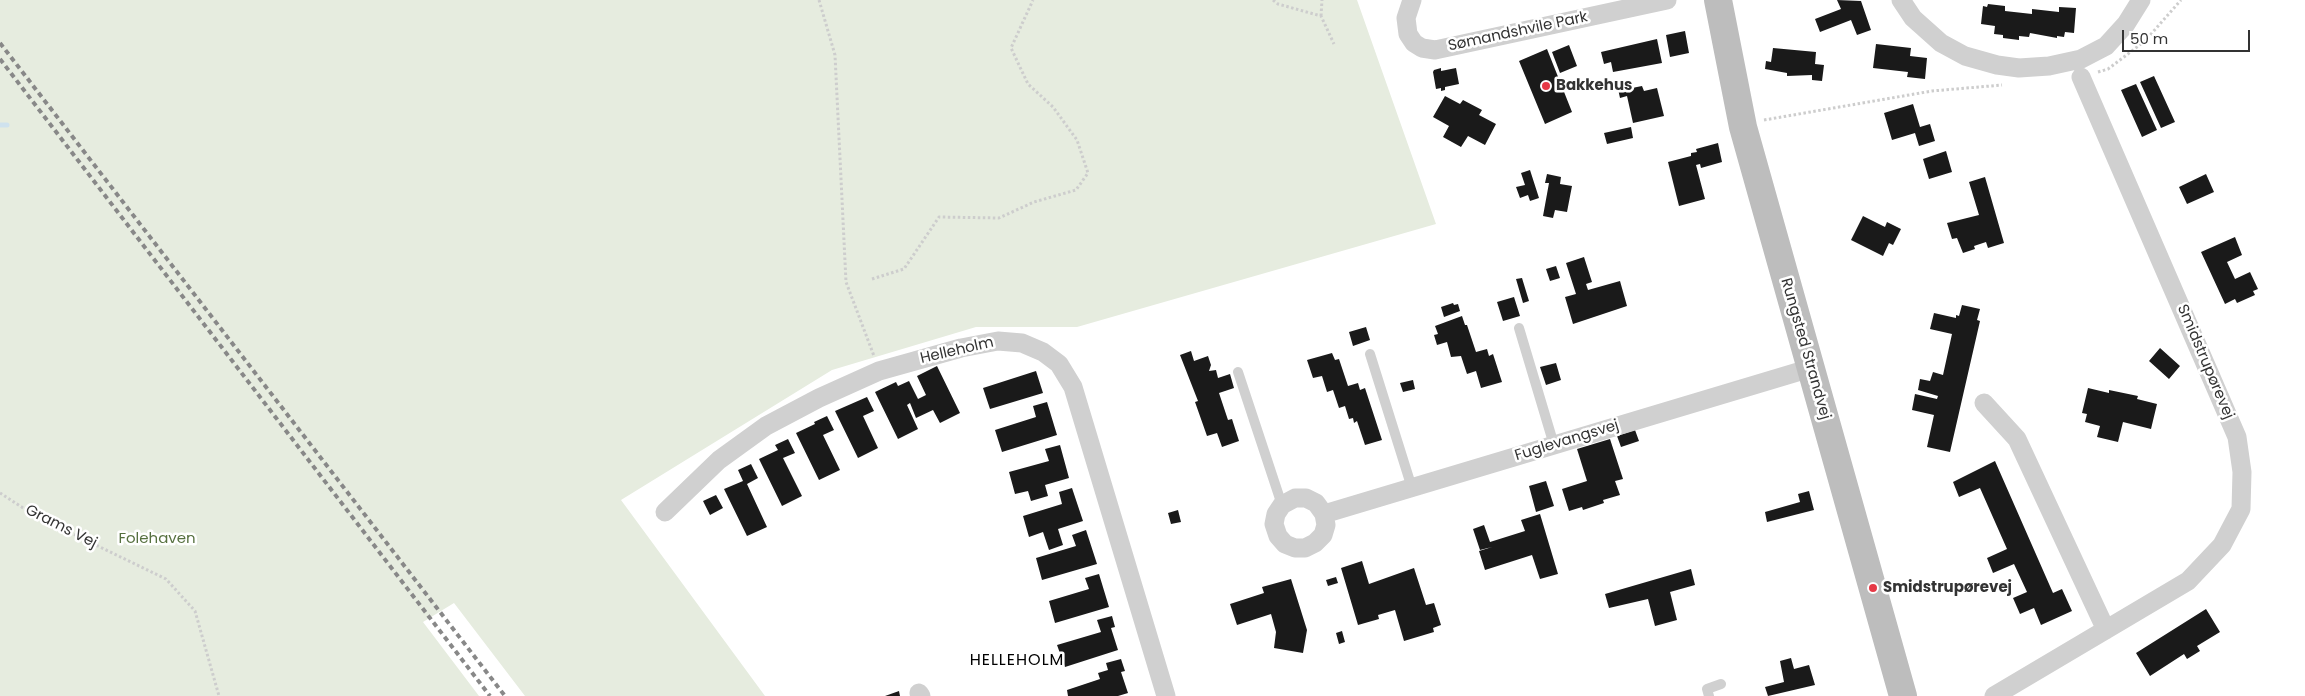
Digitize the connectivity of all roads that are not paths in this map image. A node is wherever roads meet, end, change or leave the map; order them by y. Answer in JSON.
{"nodes":[{"id":1,"x":1412,"y":0,"type":"edge"},
{"id":2,"x":1667,"y":0,"type":"edge"},
{"id":3,"x":1718,"y":0,"type":"edge"},
{"id":4,"x":1902,"y":0,"type":"edge"},
{"id":5,"x":2141,"y":0,"type":"edge"},
{"id":6,"x":2081,"y":77,"type":"road end"},
{"id":7,"x":1519,"y":328,"type":"dead end"},
{"id":8,"x":1370,"y":354,"type":"dead end"},
{"id":9,"x":1811,"y":368,"type":"junction"},
{"id":10,"x":1238,"y":372,"type":"dead end"},
{"id":11,"x":1984,"y":403,"type":"dead end"},
{"id":12,"x":1554,"y":445,"type":"junction"},
{"id":13,"x":1412,"y":488,"type":"junction"},
{"id":14,"x":1282,"y":505,"type":"junction"},
{"id":15,"x":665,"y":512,"type":"dead end"},
{"id":16,"x":1324,"y":514,"type":"junction"},
{"id":17,"x":2106,"y":630,"type":"junction"},
{"id":18,"x":1721,"y":684,"type":"dead end"},
{"id":19,"x":1166,"y":696,"type":"edge"},
{"id":20,"x":1709,"y":696,"type":"edge"},
{"id":21,"x":1903,"y":696,"type":"edge"},
{"id":22,"x":1994,"y":696,"type":"edge"}],
"edges":[{"from":1,"to":2,"type":"street","name":"Sømandshvile Park"},
{"from":3,"to":9,"type":"main road","name":"Rungsted Strandvej"},
{"from":4,"to":5,"type":"street"},
{"from":6,"to":17,"type":"street","name":"Smidstrupørevej"},
{"from":7,"to":12,"type":"lane"},
{"from":8,"to":13,"type":"lane"},
{"from":9,"to":12,"type":"street","name":"Fuglevangsvej"},
{"from":9,"to":21,"type":"main road","name":"Rungsted Strandvej"},
{"from":10,"to":14,"type":"lane"},
{"from":11,"to":17,"type":"street"},
{"from":12,"to":13,"type":"street","name":"Fuglevangsvej"},
{"from":13,"to":16,"type":"street","name":"Fuglevangsvej"},
{"from":14,"to":16,"type":"street"},
{"from":14,"to":16,"type":"street"},
{"from":15,"to":19,"type":"street","name":"Helleholm"},
{"from":17,"to":22,"type":"street","name":"Smidstrupørevej"},
{"from":18,"to":20,"type":"lane"}]}
